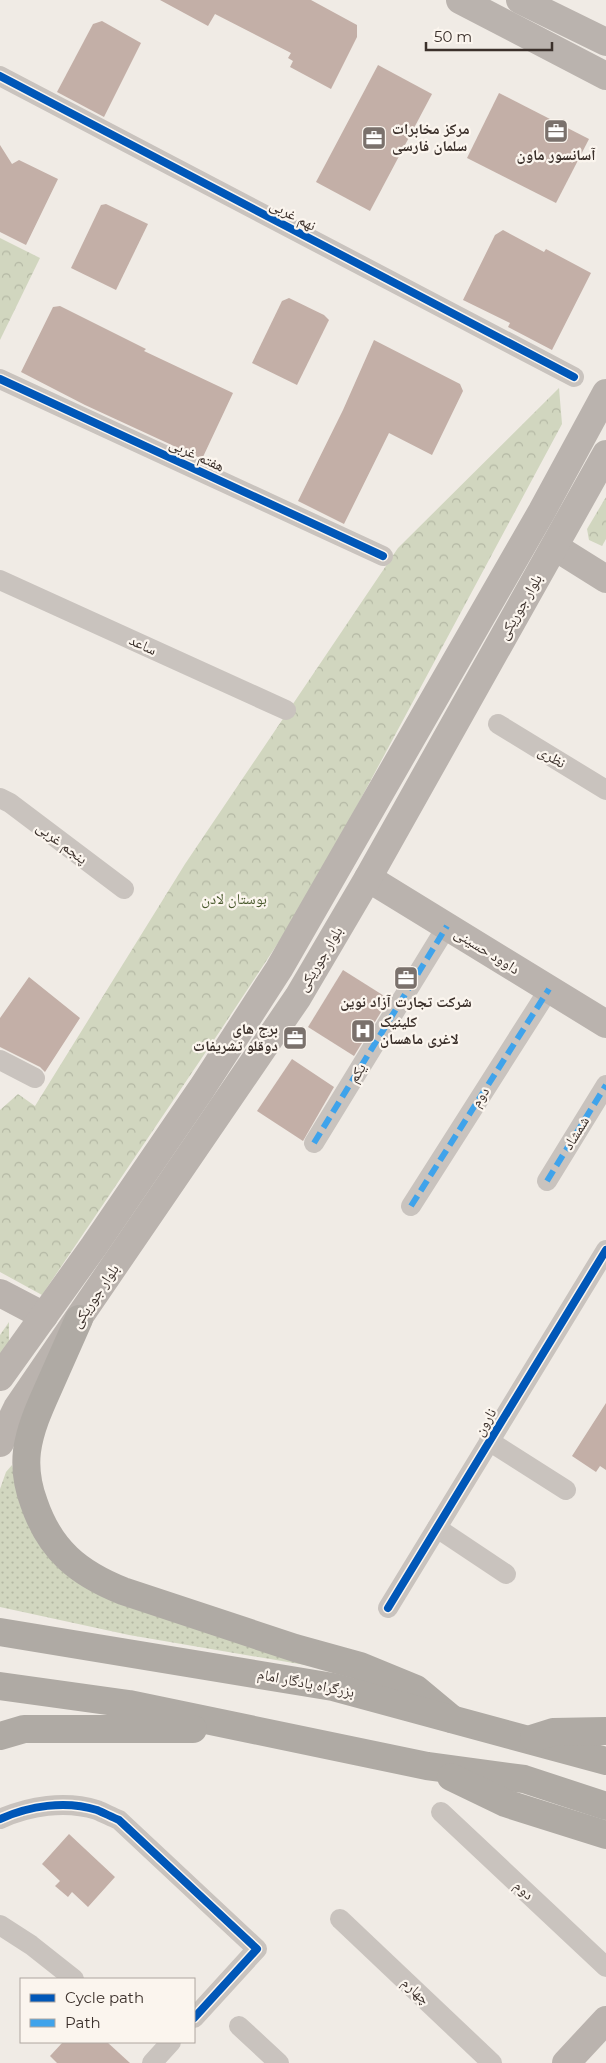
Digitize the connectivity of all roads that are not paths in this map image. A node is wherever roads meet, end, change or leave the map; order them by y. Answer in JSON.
{"nodes":[{"id":1,"x":460,"y":0,"type":"edge"},
{"id":2,"x":520,"y":0,"type":"edge"},
{"id":3,"x":602,"y":40,"type":"edge"},
{"id":4,"x":595,"y":70,"type":"edge"},
{"id":5,"x":0,"y":76,"type":"edge"},
{"id":6,"x":574,"y":377,"type":"dead end"},
{"id":7,"x":0,"y":379,"type":"edge"},
{"id":8,"x":606,"y":393,"type":"edge"},
{"id":9,"x":606,"y":454,"type":"edge"},
{"id":10,"x":555,"y":547,"type":"junction"},
{"id":11,"x":383,"y":556,"type":"dead end"},
{"id":12,"x":606,"y":579,"type":"edge"},
{"id":13,"x":0,"y":580,"type":"edge"},
{"id":14,"x":286,"y":710,"type":"dead end"},
{"id":15,"x":498,"y":724,"type":"dead end"},
{"id":16,"x":606,"y":790,"type":"edge"},
{"id":17,"x":0,"y":798,"type":"edge"},
{"id":18,"x":368,"y":878,"type":"junction"},
{"id":19,"x":124,"y":889,"type":"dead end"},
{"id":20,"x":447,"y":926,"type":"junction"},
{"id":21,"x":278,"y":969,"type":"junction"},
{"id":22,"x":549,"y":989,"type":"junction"},
{"id":23,"x":298,"y":997,"type":"junction"},
{"id":24,"x":606,"y":1024,"type":"edge"},
{"id":25,"x":0,"y":1060,"type":"edge"},
{"id":26,"x":35,"y":1078,"type":"dead end"},
{"id":27,"x":606,"y":1086,"type":"edge"},
{"id":28,"x":314,"y":1143,"type":"dead end"},
{"id":29,"x":547,"y":1181,"type":"dead end"},
{"id":30,"x":411,"y":1206,"type":"dead end"},
{"id":31,"x":606,"y":1250,"type":"edge"},
{"id":32,"x":0,"y":1293,"type":"edge"},
{"id":33,"x":44,"y":1316,"type":"junction"},
{"id":34,"x":79,"y":1319,"type":"junction"},
{"id":35,"x":0,"y":1376,"type":"edge"},
{"id":36,"x":488,"y":1441,"type":"junction"},
{"id":37,"x":0,"y":1443,"type":"edge"},
{"id":38,"x":566,"y":1490,"type":"dead end"},
{"id":39,"x":437,"y":1528,"type":"junction"},
{"id":40,"x":506,"y":1574,"type":"dead end"},
{"id":41,"x":388,"y":1608,"type":"dead end"},
{"id":42,"x":0,"y":1632,"type":"edge"},
{"id":43,"x":0,"y":1686,"type":"edge"},
{"id":44,"x":452,"y":1719,"type":"junction"},
{"id":45,"x":243,"y":1729,"type":"junction"},
{"id":46,"x":606,"y":1731,"type":"edge"},
{"id":47,"x":0,"y":1736,"type":"edge"},
{"id":48,"x":528,"y":1739,"type":"junction"},
{"id":49,"x":606,"y":1761,"type":"edge"},
{"id":50,"x":427,"y":1766,"type":"junction"},
{"id":51,"x":606,"y":1806,"type":"edge"},
{"id":52,"x":442,"y":1812,"type":"dead end"},
{"id":53,"x":0,"y":1820,"type":"edge"},
{"id":54,"x":606,"y":1835,"type":"edge"},
{"id":55,"x":340,"y":1920,"type":"dead end"},
{"id":56,"x":0,"y":1925,"type":"edge"},
{"id":57,"x":606,"y":1967,"type":"edge"},
{"id":58,"x":73,"y":1978,"type":"edge"},
{"id":59,"x":195,"y":2017,"type":"edge"},
{"id":60,"x":606,"y":2020,"type":"edge"},
{"id":61,"x":239,"y":2026,"type":"dead end"},
{"id":62,"x":278,"y":2063,"type":"edge"},
{"id":63,"x":492,"y":2063,"type":"edge"},
{"id":64,"x":566,"y":2063,"type":"edge"}],
"edges":[{"from":1,"to":4,"type":"main road"},
{"from":2,"to":3,"type":"main road"},
{"from":3,"to":4,"type":"main road"},
{"from":5,"to":6,"type":"street","name":"نهم غربی"},
{"from":7,"to":11,"type":"street","name":"هفتم غربی"},
{"from":8,"to":21,"type":"main road","name":"بلوار جوریکی"},
{"from":9,"to":10,"type":"main road","name":"بلوار جوریکی"},
{"from":10,"to":12,"type":"main road"},
{"from":10,"to":18,"type":"main road","name":"بلوار جوریکی"},
{"from":13,"to":14,"type":"street","name":"ساعد"},
{"from":15,"to":16,"type":"street","name":"نظری"},
{"from":17,"to":19,"type":"street","name":"پنجم غربی"},
{"from":18,"to":20,"type":"main road","name":"داوود حسینی"},
{"from":18,"to":23,"type":"main road","name":"بلوار جوریکی"},
{"from":20,"to":22,"type":"main road","name":"داوود حسینی"},
{"from":20,"to":28,"type":"street","name":"یکم"},
{"from":21,"to":23,"type":"main road"},
{"from":21,"to":33,"type":"main road","name":"بلوار جوریکی"},
{"from":22,"to":24,"type":"main road","name":"داوود حسینی"},
{"from":22,"to":30,"type":"street","name":"دوم"},
{"from":23,"to":34,"type":"main road","name":"بلوار جوریکی"},
{"from":25,"to":26,"type":"street"},
{"from":27,"to":29,"type":"street","name":"شمشاد"},
{"from":31,"to":36,"type":"street","name":"نارون"},
{"from":32,"to":33,"type":"main road"},
{"from":33,"to":35,"type":"main road","name":"بلوار جوریکی"},
{"from":34,"to":37,"type":"main road","name":"بلوار جوریکی"},
{"from":34,"to":44,"type":"highway"},
{"from":36,"to":38,"type":"street"},
{"from":36,"to":39,"type":"street","name":"نارون"},
{"from":39,"to":40,"type":"street"},
{"from":39,"to":41,"type":"street","name":"نارون"},
{"from":42,"to":44,"type":"highway","name":"بزرگراه یادگار امام"},
{"from":43,"to":45,"type":"highway"},
{"from":44,"to":48,"type":"highway","name":"بزرگراه یادگار امام"},
{"from":45,"to":47,"type":"highway"},
{"from":45,"to":50,"type":"highway"},
{"from":46,"to":48,"type":"highway"},
{"from":48,"to":49,"type":"highway","name":"بزرگراه یادگار امام"},
{"from":50,"to":51,"type":"highway"},
{"from":50,"to":54,"type":"highway"},
{"from":52,"to":57,"type":"street","name":"دوم"},
{"from":53,"to":59,"type":"street"},
{"from":55,"to":63,"type":"street","name":"چهارم"},
{"from":56,"to":58,"type":"street"},
{"from":60,"to":64,"type":"main road"},
{"from":61,"to":62,"type":"street"}]}
